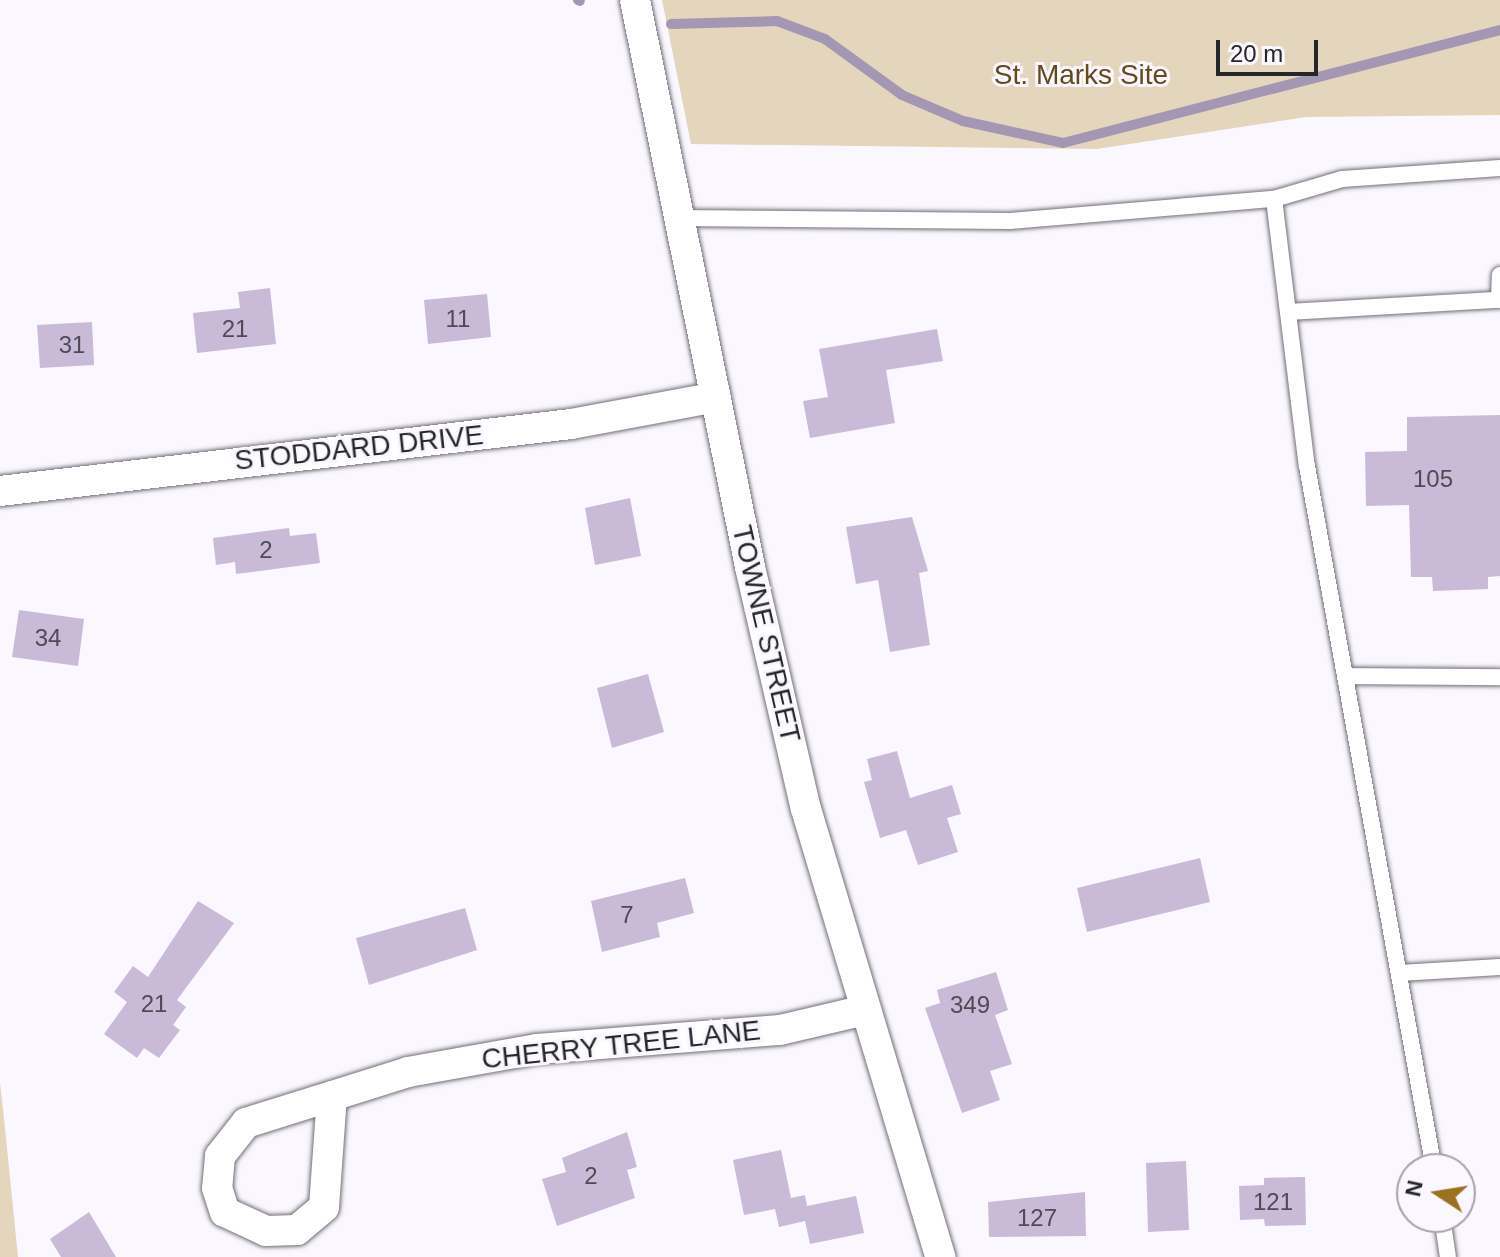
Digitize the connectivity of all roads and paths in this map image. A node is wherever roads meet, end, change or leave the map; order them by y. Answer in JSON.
{"nodes":[{"id":1,"x":635,"y":0,"type":"edge"},
{"id":2,"x":1500,"y":168,"type":"edge"},
{"id":3,"x":1274,"y":199,"type":"junction"},
{"id":4,"x":677,"y":218,"type":"junction"},
{"id":5,"x":1500,"y":275,"type":"edge"},
{"id":6,"x":1288,"y":312,"type":"junction"},
{"id":7,"x":716,"y":397,"type":"junction"},
{"id":8,"x":0,"y":491,"type":"edge"},
{"id":9,"x":1345,"y":676,"type":"junction"},
{"id":10,"x":1500,"y":677,"type":"edge"},
{"id":11,"x":1500,"y":967,"type":"edge"},
{"id":12,"x":1399,"y":973,"type":"junction"},
{"id":13,"x":865,"y":1010,"type":"junction"},
{"id":14,"x":332,"y":1096,"type":"junction"},
{"id":15,"x":1431,"y":1153,"type":"edge"},
{"id":16,"x":1444,"y":1233,"type":"edge"},
{"id":17,"x":940,"y":1257,"type":"edge"},
{"id":18,"x":1448,"y":1257,"type":"edge"}],
"edges":[{"from":1,"to":4,"type":"street","name":"TOWNE STREET"},
{"from":2,"to":3,"type":"lane"},
{"from":3,"to":4,"type":"lane"},
{"from":3,"to":6,"type":"lane"},
{"from":4,"to":7,"type":"street","name":"TOWNE STREET"},
{"from":5,"to":6,"type":"lane"},
{"from":6,"to":9,"type":"lane"},
{"from":7,"to":8,"type":"street","name":"STODDARD DRIVE"},
{"from":7,"to":13,"type":"street","name":"TOWNE STREET"},
{"from":9,"to":10,"type":"lane"},
{"from":9,"to":12,"type":"lane"},
{"from":11,"to":12,"type":"lane"},
{"from":12,"to":15,"type":"lane"},
{"from":13,"to":14,"type":"street","name":"CHERRY TREE LANE"},
{"from":13,"to":17,"type":"street","name":"TOWNE STREET"},
{"from":14,"to":14,"type":"street","name":"CHERRY TREE LANE"},
{"from":16,"to":18,"type":"lane"}]}
